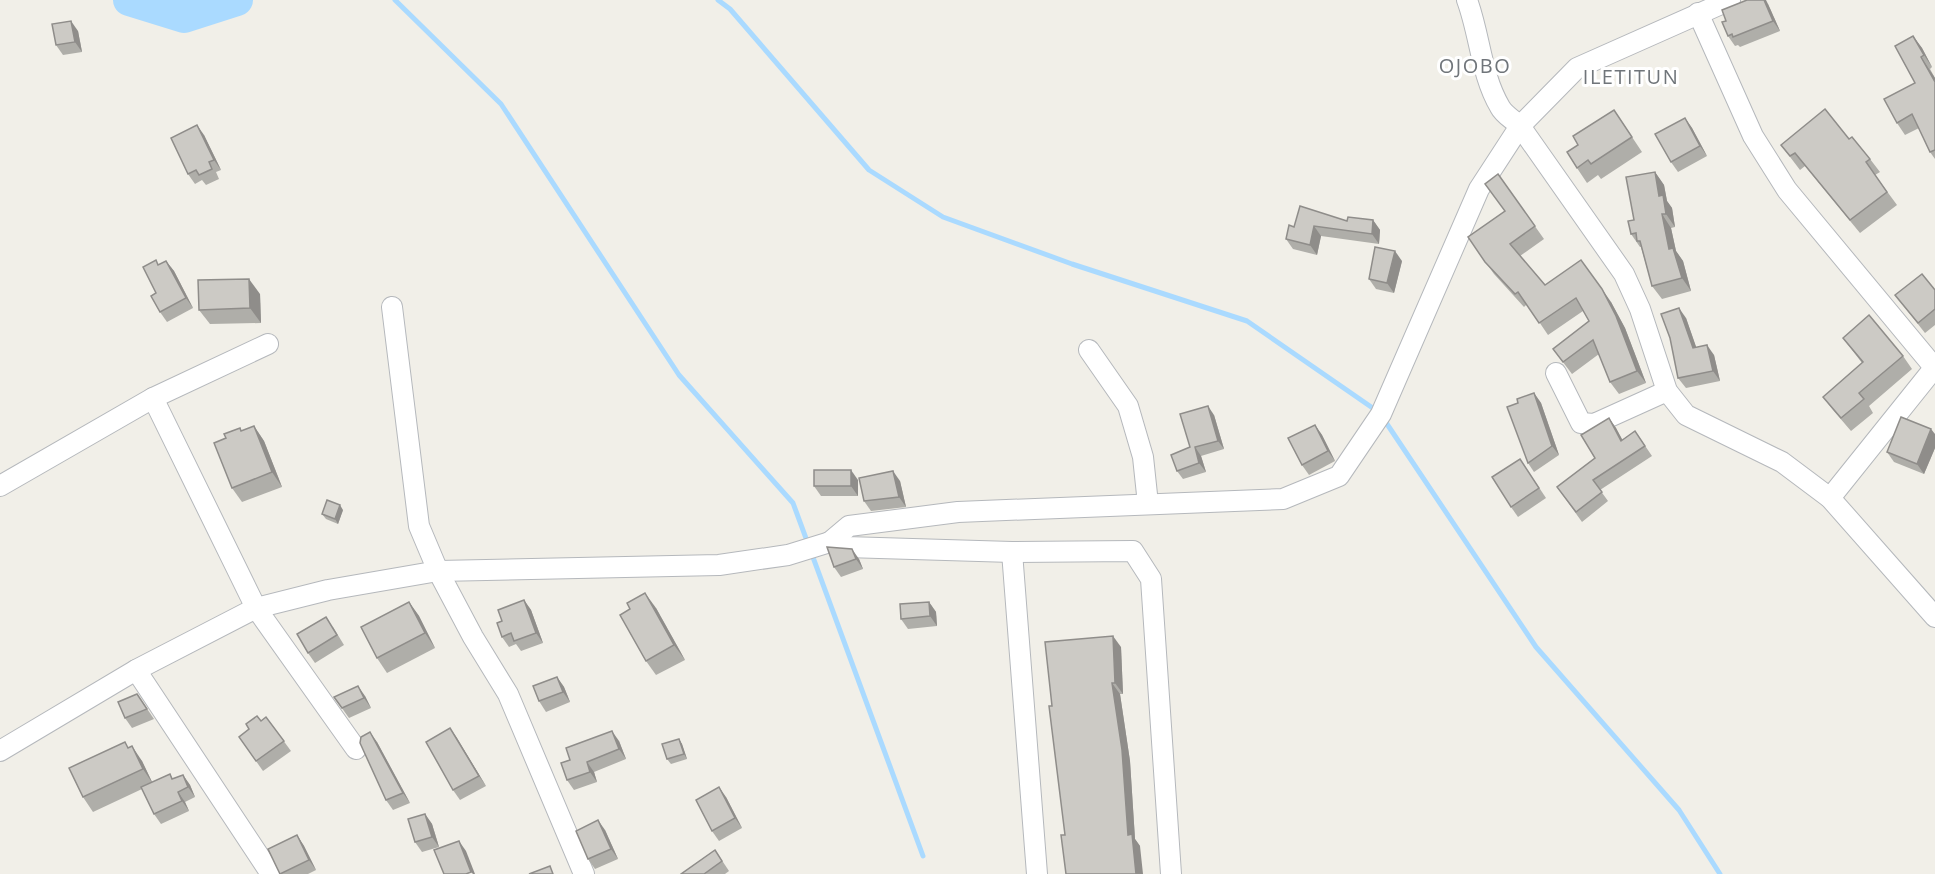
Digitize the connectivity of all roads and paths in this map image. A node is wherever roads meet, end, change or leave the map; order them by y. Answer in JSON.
{"nodes":[{"id":1,"x":1467,"y":0,"type":"edge"},
{"id":2,"x":1730,"y":0,"type":"edge"},
{"id":3,"x":1698,"y":13,"type":"junction"},
{"id":4,"x":1520,"y":126,"type":"junction"},
{"id":5,"x":392,"y":307,"type":"dead end"},
{"id":6,"x":268,"y":344,"type":"dead end"},
{"id":7,"x":1089,"y":350,"type":"dead end"},
{"id":8,"x":1935,"y":367,"type":"edge"},
{"id":9,"x":1556,"y":373,"type":"dead end"},
{"id":10,"x":1667,"y":391,"type":"junction"},
{"id":11,"x":153,"y":398,"type":"junction"},
{"id":12,"x":0,"y":486,"type":"edge"},
{"id":13,"x":1830,"y":498,"type":"junction"},
{"id":14,"x":1148,"y":504,"type":"junction"},
{"id":15,"x":822,"y":545,"type":"junction"},
{"id":16,"x":1012,"y":552,"type":"junction"},
{"id":17,"x":438,"y":571,"type":"junction"},
{"id":18,"x":256,"y":608,"type":"junction"},
{"id":19,"x":1935,"y":617,"type":"edge"},
{"id":20,"x":136,"y":670,"type":"junction"},
{"id":21,"x":356,"y":749,"type":"dead end"},
{"id":22,"x":0,"y":751,"type":"edge"},
{"id":23,"x":271,"y":874,"type":"edge"},
{"id":24,"x":584,"y":874,"type":"edge"},
{"id":25,"x":1037,"y":874,"type":"edge"},
{"id":26,"x":1171,"y":874,"type":"edge"}],
"edges":[{"from":1,"to":4,"type":"street"},
{"from":2,"to":3,"type":"street"},
{"from":3,"to":4,"type":"street"},
{"from":3,"to":8,"type":"street"},
{"from":4,"to":10,"type":"street"},
{"from":4,"to":14,"type":"street"},
{"from":5,"to":17,"type":"street"},
{"from":6,"to":11,"type":"street"},
{"from":7,"to":14,"type":"street"},
{"from":8,"to":13,"type":"street"},
{"from":9,"to":10,"type":"street"},
{"from":10,"to":13,"type":"street"},
{"from":11,"to":12,"type":"street"},
{"from":11,"to":18,"type":"street"},
{"from":13,"to":19,"type":"street"},
{"from":14,"to":15,"type":"street"},
{"from":15,"to":16,"type":"street"},
{"from":15,"to":17,"type":"street"},
{"from":16,"to":25,"type":"street"},
{"from":16,"to":26,"type":"street"},
{"from":17,"to":18,"type":"street"},
{"from":17,"to":24,"type":"street"},
{"from":18,"to":20,"type":"street"},
{"from":18,"to":21,"type":"street"},
{"from":20,"to":22,"type":"street"},
{"from":20,"to":23,"type":"street"}]}
